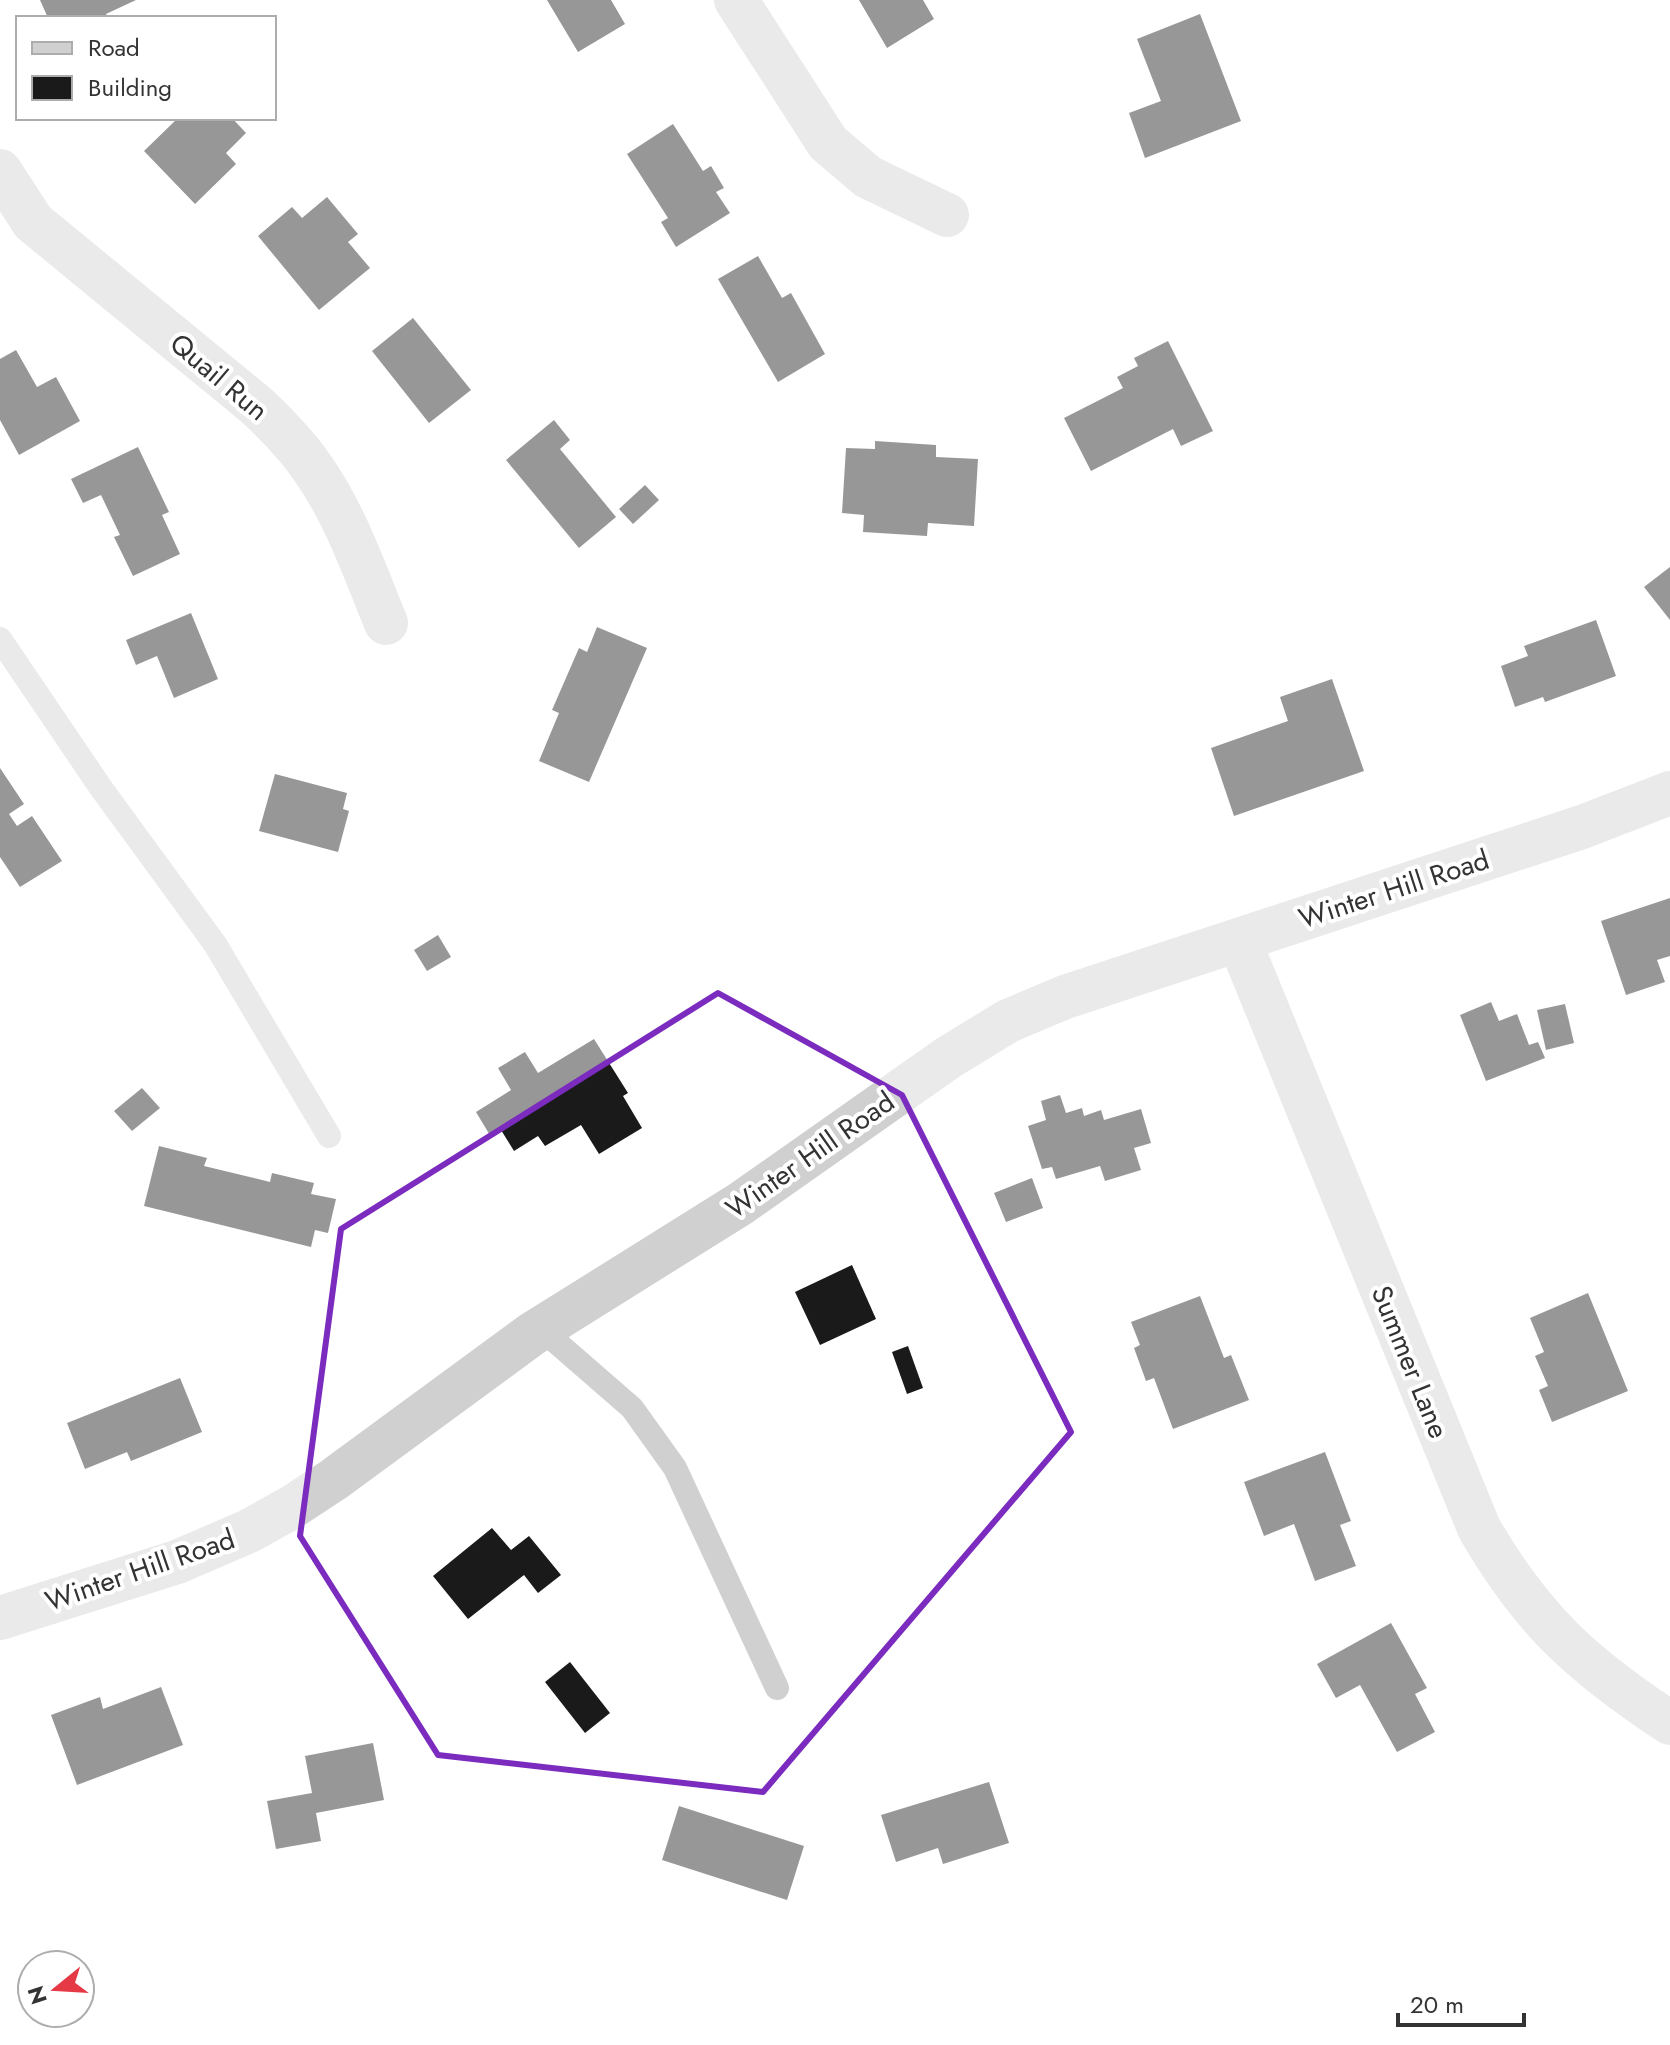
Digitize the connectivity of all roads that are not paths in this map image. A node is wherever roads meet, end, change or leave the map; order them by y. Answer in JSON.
{"nodes":[{"id":1,"x":736,"y":0,"type":"edge"},
{"id":2,"x":0,"y":171,"type":"edge"},
{"id":3,"x":947,"y":215,"type":"dead end"},
{"id":4,"x":386,"y":623,"type":"dead end"},
{"id":5,"x":0,"y":639,"type":"edge"},
{"id":6,"x":1670,"y":793,"type":"edge"},
{"id":7,"x":1239,"y":940,"type":"junction"},
{"id":8,"x":329,"y":1136,"type":"dead end"},
{"id":9,"x":540,"y":1328,"type":"junction"},
{"id":10,"x":0,"y":1618,"type":"edge"},
{"id":11,"x":777,"y":1688,"type":"dead end"},
{"id":12,"x":1670,"y":1723,"type":"edge"}],
"edges":[{"from":1,"to":3,"type":"street"},
{"from":2,"to":4,"type":"street","name":"Quail Run"},
{"from":5,"to":8,"type":"lane"},
{"from":6,"to":7,"type":"street","name":"Winter Hill Road"},
{"from":7,"to":9,"type":"street","name":"Winter Hill Road"},
{"from":7,"to":12,"type":"street","name":"Summer Lane"},
{"from":9,"to":10,"type":"street","name":"Winter Hill Road"},
{"from":9,"to":11,"type":"lane"}]}
